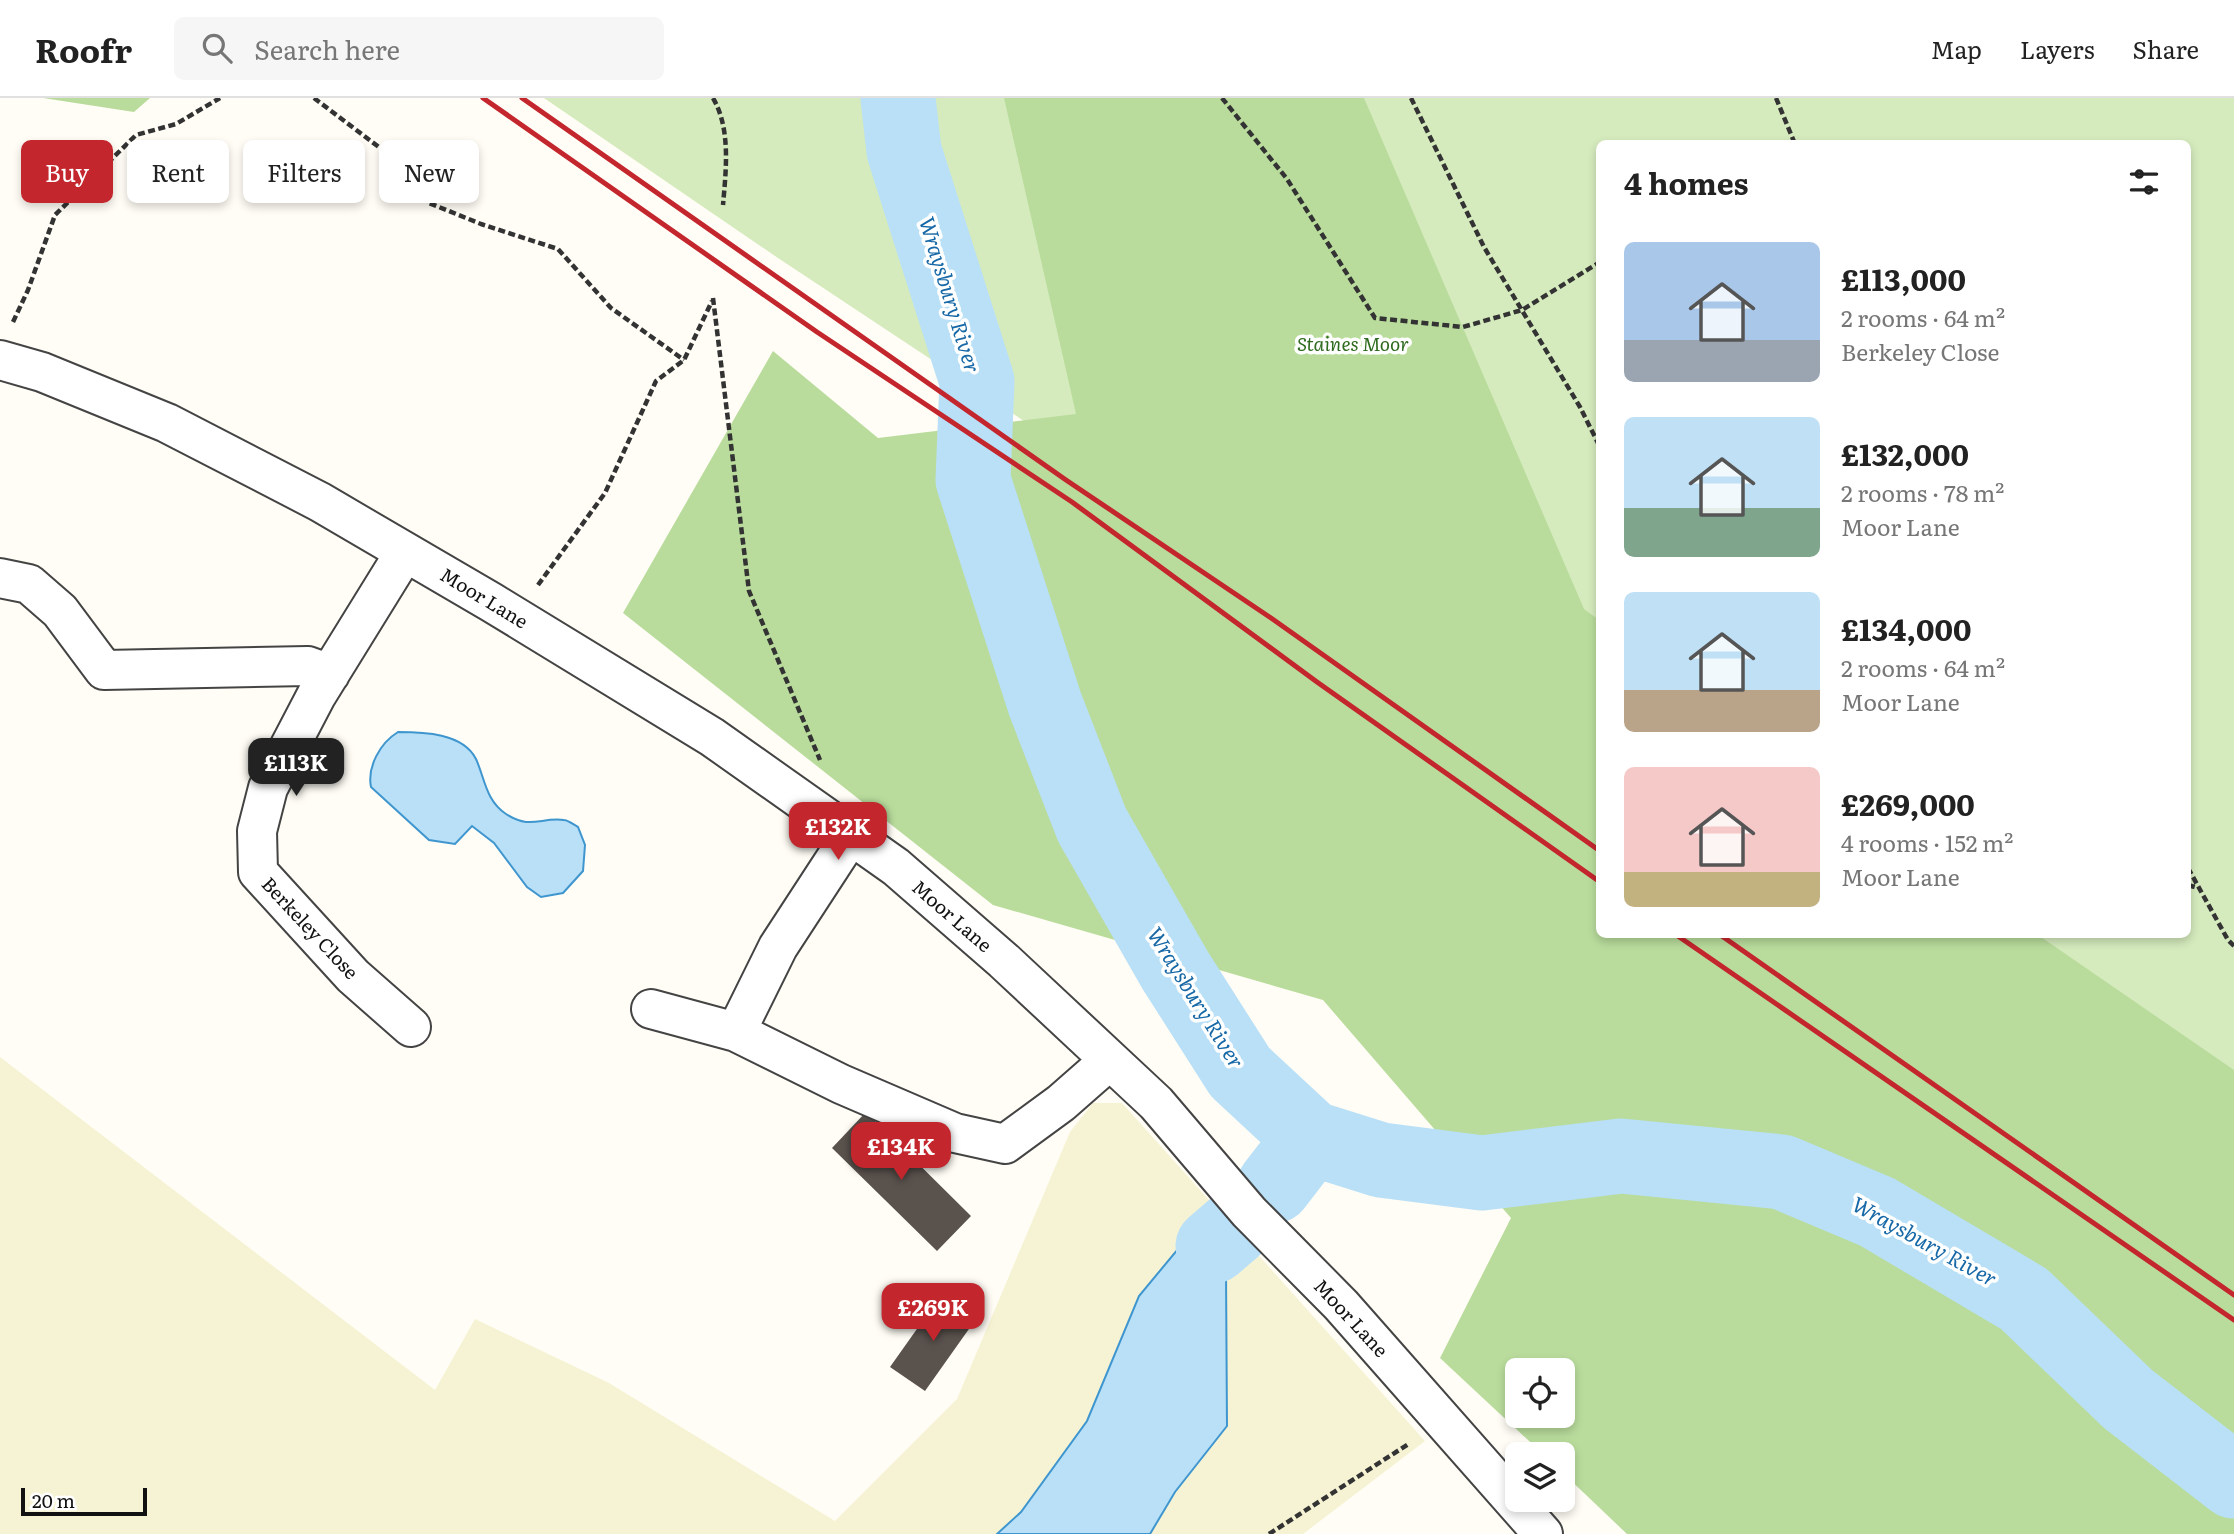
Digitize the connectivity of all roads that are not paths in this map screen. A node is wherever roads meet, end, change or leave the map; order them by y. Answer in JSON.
{"nodes":[{"id":1,"x":6,"y":342,"type":"edge"},
{"id":2,"x":405,"y":552,"type":"junction"},
{"id":3,"x":0,"y":578,"type":"edge"},
{"id":4,"x":330,"y":674,"type":"junction"},
{"id":5,"x":851,"y":835,"type":"junction"},
{"id":6,"x":652,"y":1009,"type":"dead end"},
{"id":7,"x":411,"y":1027,"type":"dead end"},
{"id":8,"x":736,"y":1032,"type":"junction"},
{"id":9,"x":1110,"y":1060,"type":"junction"},
{"id":10,"x":1542,"y":1534,"type":"edge"}],
"edges":[{"from":1,"to":2,"type":"street","name":"Moor Lane"},
{"from":2,"to":4,"type":"street","name":"Berkeley Close"},
{"from":2,"to":5,"type":"street","name":"Moor Lane"},
{"from":3,"to":4,"type":"street"},
{"from":4,"to":7,"type":"street","name":"Berkeley Close"},
{"from":5,"to":8,"type":"street"},
{"from":5,"to":9,"type":"street","name":"Moor Lane"},
{"from":6,"to":8,"type":"street"},
{"from":8,"to":9,"type":"street"},
{"from":9,"to":10,"type":"street","name":"Moor Lane"}]}
